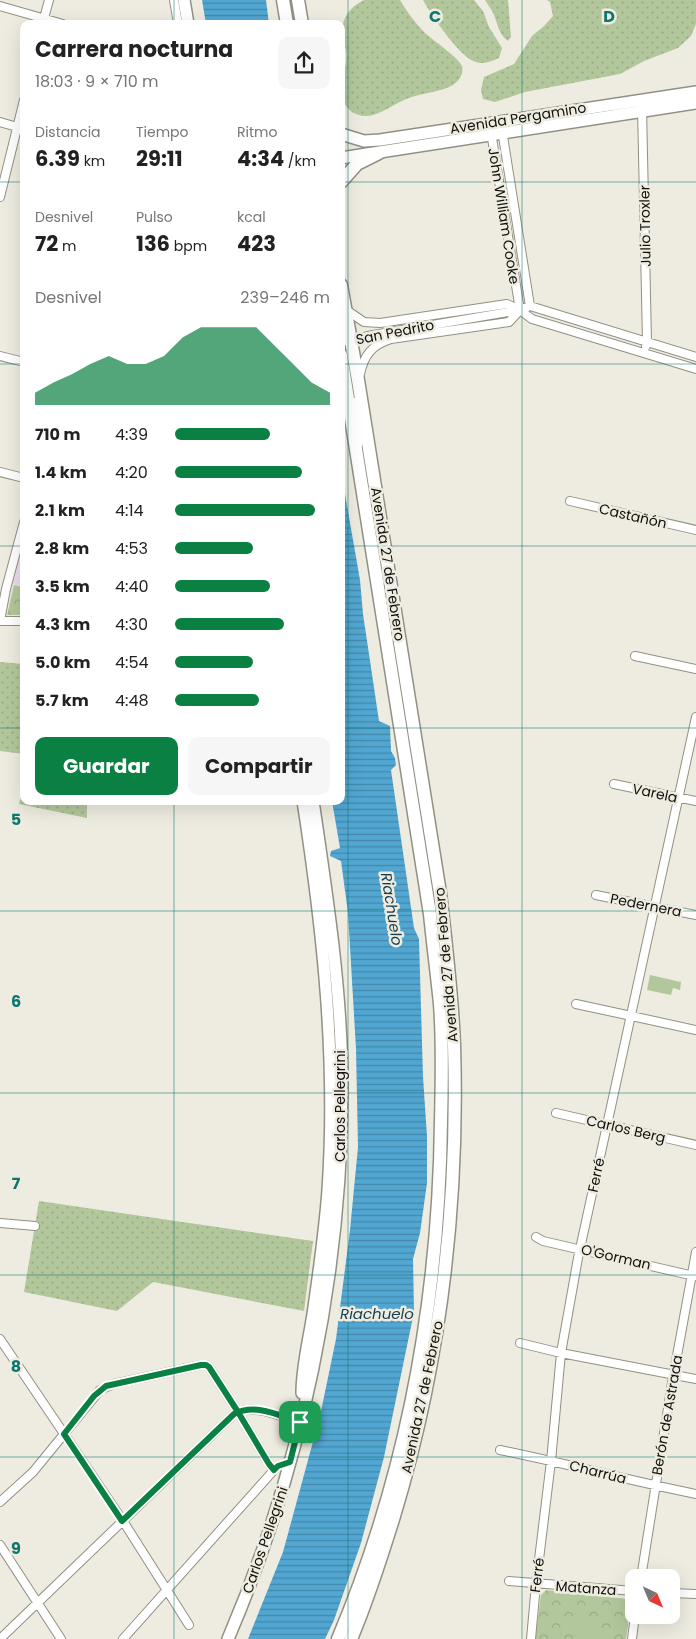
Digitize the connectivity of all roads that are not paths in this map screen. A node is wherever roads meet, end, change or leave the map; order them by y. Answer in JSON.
{"nodes":[{"id":1,"x":49,"y":0,"type":"edge"},
{"id":2,"x":174,"y":0,"type":"edge"},
{"id":3,"x":184,"y":0,"type":"edge"},
{"id":4,"x":283,"y":0,"type":"edge"},
{"id":5,"x":298,"y":0,"type":"edge"},
{"id":6,"x":0,"y":6,"type":"edge"},
{"id":7,"x":41,"y":20,"type":"edge"},
{"id":8,"x":44,"y":20,"type":"edge"},
{"id":9,"x":177,"y":20,"type":"edge"},
{"id":10,"x":187,"y":20,"type":"edge"},
{"id":11,"x":286,"y":20,"type":"edge"},
{"id":12,"x":301,"y":20,"type":"edge"},
{"id":13,"x":696,"y":92,"type":"edge"},
{"id":14,"x":696,"y":103,"type":"edge"},
{"id":15,"x":642,"y":105,"type":"junction"},
{"id":16,"x":495,"y":121,"type":"junction"},
{"id":17,"x":0,"y":122,"type":"edge"},
{"id":18,"x":20,"y":128,"type":"edge"},
{"id":19,"x":497,"y":134,"type":"junction"},
{"id":20,"x":345,"y":135,"type":"edge"},
{"id":21,"x":378,"y":153,"type":"junction"},
{"id":22,"x":345,"y":157,"type":"edge"},
{"id":23,"x":345,"y":178,"type":"edge"},
{"id":24,"x":0,"y":197,"type":"edge"},
{"id":25,"x":345,"y":304,"type":"edge"},
{"id":26,"x":530,"y":306,"type":"junction"},
{"id":27,"x":346,"y":309,"type":"junction"},
{"id":28,"x":520,"y":310,"type":"junction"},
{"id":29,"x":351,"y":340,"type":"junction"},
{"id":30,"x":647,"y":342,"type":"junction"},
{"id":31,"x":644,"y":352,"type":"junction"},
{"id":32,"x":0,"y":356,"type":"edge"},
{"id":33,"x":696,"y":358,"type":"edge"},
{"id":34,"x":20,"y":361,"type":"edge"},
{"id":35,"x":696,"y":369,"type":"edge"},
{"id":36,"x":345,"y":378,"type":"edge"},
{"id":37,"x":358,"y":380,"type":"junction"},
{"id":38,"x":357,"y":449,"type":"junction"},
{"id":39,"x":0,"y":472,"type":"edge"},
{"id":40,"x":20,"y":477,"type":"edge"},
{"id":41,"x":570,"y":501,"type":"dead end"},
{"id":42,"x":696,"y":530,"type":"edge"},
{"id":43,"x":20,"y":535,"type":"edge"},
{"id":44,"x":3,"y":589,"type":"edge"},
{"id":45,"x":0,"y":621,"type":"edge"},
{"id":46,"x":20,"y":621,"type":"edge"},
{"id":47,"x":635,"y":656,"type":"dead end"},
{"id":48,"x":696,"y":669,"type":"edge"},
{"id":49,"x":696,"y":717,"type":"edge"},
{"id":50,"x":614,"y":784,"type":"dead end"},
{"id":51,"x":417,"y":788,"type":"junction"},
{"id":52,"x":678,"y":797,"type":"junction"},
{"id":53,"x":696,"y":801,"type":"edge"},
{"id":54,"x":303,"y":805,"type":"edge"},
{"id":55,"x":314,"y":805,"type":"edge"},
{"id":56,"x":596,"y":895,"type":"dead end"},
{"id":57,"x":655,"y":906,"type":"junction"},
{"id":58,"x":696,"y":915,"type":"edge"},
{"id":59,"x":576,"y":1004,"type":"dead end"},
{"id":60,"x":630,"y":1017,"type":"junction"},
{"id":61,"x":696,"y":1030,"type":"edge"},
{"id":62,"x":448,"y":1091,"type":"junction"},
{"id":63,"x":556,"y":1113,"type":"dead end"},
{"id":64,"x":606,"y":1125,"type":"junction"},
{"id":65,"x":696,"y":1145,"type":"edge"},
{"id":66,"x":444,"y":1217,"type":"junction"},
{"id":67,"x":0,"y":1223,"type":"edge"},
{"id":68,"x":35,"y":1226,"type":"dead end"},
{"id":69,"x":536,"y":1237,"type":"dead end"},
{"id":70,"x":580,"y":1249,"type":"junction"},
{"id":71,"x":696,"y":1252,"type":"edge"},
{"id":72,"x":694,"y":1275,"type":"edge"},
{"id":73,"x":0,"y":1339,"type":"edge"},
{"id":74,"x":520,"y":1343,"type":"dead end"},
{"id":75,"x":561,"y":1353,"type":"junction"},
{"id":76,"x":673,"y":1373,"type":"junction"},
{"id":77,"x":696,"y":1378,"type":"edge"},
{"id":78,"x":302,"y":1410,"type":"junction"},
{"id":79,"x":238,"y":1412,"type":"junction"},
{"id":80,"x":300,"y":1422,"type":"junction"},
{"id":81,"x":64,"y":1434,"type":"junction"},
{"id":82,"x":500,"y":1450,"type":"dead end"},
{"id":83,"x":551,"y":1461,"type":"junction"},
{"id":84,"x":290,"y":1462,"type":"junction"},
{"id":85,"x":274,"y":1470,"type":"junction"},
{"id":86,"x":654,"y":1486,"type":"junction"},
{"id":87,"x":696,"y":1494,"type":"edge"},
{"id":88,"x":0,"y":1502,"type":"edge"},
{"id":89,"x":122,"y":1521,"type":"junction"},
{"id":90,"x":0,"y":1545,"type":"edge"},
{"id":91,"x":642,"y":1569,"type":"edge"},
{"id":92,"x":509,"y":1581,"type":"dead end"},
{"id":93,"x":536,"y":1584,"type":"junction"},
{"id":94,"x":167,"y":1589,"type":"junction"},
{"id":95,"x":625,"y":1590,"type":"edge"},
{"id":96,"x":680,"y":1593,"type":"edge"},
{"id":97,"x":696,"y":1594,"type":"edge"},
{"id":98,"x":37,"y":1603,"type":"junction"},
{"id":99,"x":634,"y":1624,"type":"edge"},
{"id":100,"x":189,"y":1625,"type":"dead end"},
{"id":101,"x":0,"y":1639,"type":"edge"},
{"id":102,"x":61,"y":1639,"type":"edge"},
{"id":103,"x":123,"y":1639,"type":"edge"},
{"id":104,"x":228,"y":1639,"type":"edge"},
{"id":105,"x":338,"y":1639,"type":"edge"},
{"id":106,"x":351,"y":1639,"type":"edge"},
{"id":107,"x":531,"y":1639,"type":"edge"},
{"id":108,"x":632,"y":1639,"type":"edge"}],
"edges":[{"from":1,"to":8,"type":"street"},
{"from":2,"to":9,"type":"street"},
{"from":3,"to":10,"type":"main road"},
{"from":4,"to":11,"type":"main road"},
{"from":5,"to":12,"type":"main road"},
{"from":6,"to":7,"type":"street"},
{"from":13,"to":15,"type":"main road","name":"Avenida Pergamino"},
{"from":14,"to":15,"type":"main road","name":"Avenida Pergamino"},
{"from":15,"to":16,"type":"main road","name":"Avenida Pergamino"},
{"from":15,"to":19,"type":"main road","name":"Avenida Pergamino"},
{"from":15,"to":30,"type":"street","name":"Julio Troxler"},
{"from":16,"to":19,"type":"street","name":"John William Cooke"},
{"from":16,"to":19,"type":"street","name":"John William Cooke"},
{"from":16,"to":20,"type":"main road","name":"Avenida Pergamino"},
{"from":17,"to":18,"type":"street"},
{"from":18,"to":24,"type":"street"},
{"from":19,"to":21,"type":"main road","name":"Avenida Pergamino"},
{"from":19,"to":26,"type":"street","name":"John William Cooke"},
{"from":19,"to":28,"type":"street","name":"John William Cooke"},
{"from":21,"to":22,"type":"main road","name":"Avenida Pergamino"},
{"from":21,"to":23,"type":"main road"},
{"from":25,"to":27,"type":"main road","name":"Avenida 27 de Febrero"},
{"from":26,"to":28,"type":"street","name":"San Pedrito"},
{"from":26,"to":30,"type":"street"},
{"from":27,"to":28,"type":"street","name":"San Pedrito"},
{"from":27,"to":29,"type":"main road","name":"Avenida 27 de Febrero"},
{"from":28,"to":29,"type":"street","name":"San Pedrito"},
{"from":28,"to":31,"type":"street","name":"San Pedrito"},
{"from":28,"to":37,"type":"street","name":"San Pedrito"},
{"from":29,"to":37,"type":"main road","name":"Avenida 27 de Febrero"},
{"from":29,"to":38,"type":"street","name":"San Pedrito"},
{"from":30,"to":31,"type":"street","name":"Julio Troxler"},
{"from":30,"to":33,"type":"street"},
{"from":31,"to":35,"type":"street","name":"San Pedrito"},
{"from":32,"to":34,"type":"street"},
{"from":36,"to":38,"type":"main road","name":"Avenida 27 de Febrero"},
{"from":37,"to":51,"type":"main road","name":"Avenida 27 de Febrero"},
{"from":38,"to":51,"type":"main road","name":"Avenida 27 de Febrero"},
{"from":39,"to":40,"type":"street"},
{"from":41,"to":42,"type":"street","name":"Castañón"},
{"from":43,"to":44,"type":"street"},
{"from":44,"to":45,"type":"street"},
{"from":45,"to":46,"type":"street"},
{"from":47,"to":48,"type":"street"},
{"from":49,"to":52,"type":"street","name":"Ferré"},
{"from":50,"to":52,"type":"street","name":"Varela"},
{"from":51,"to":62,"type":"main road","name":"Avenida 27 de Febrero"},
{"from":51,"to":62,"type":"main road","name":"Avenida 27 de Febrero"},
{"from":52,"to":53,"type":"street","name":"Varela"},
{"from":52,"to":57,"type":"street","name":"Ferré"},
{"from":54,"to":78,"type":"main road","name":"Carlos Pellegrini"},
{"from":55,"to":78,"type":"main road","name":"Carlos Pellegrini"},
{"from":56,"to":57,"type":"street","name":"Pedernera"},
{"from":57,"to":58,"type":"street","name":"Pedernera"},
{"from":57,"to":60,"type":"street","name":"Ferré"},
{"from":59,"to":60,"type":"street"},
{"from":60,"to":61,"type":"street"},
{"from":60,"to":64,"type":"street","name":"Ferré"},
{"from":62,"to":66,"type":"main road","name":"Avenida 27 de Febrero"},
{"from":63,"to":64,"type":"street","name":"Carlos Berg"},
{"from":64,"to":65,"type":"street","name":"Carlos Berg"},
{"from":64,"to":70,"type":"street","name":"Ferré"},
{"from":66,"to":105,"type":"main road","name":"Avenida 27 de Febrero"},
{"from":66,"to":106,"type":"main road","name":"Avenida 27 de Febrero"},
{"from":67,"to":68,"type":"street"},
{"from":69,"to":70,"type":"street","name":"O'Gorman"},
{"from":70,"to":72,"type":"street","name":"O'Gorman"},
{"from":70,"to":75,"type":"street","name":"Ferré"},
{"from":71,"to":72,"type":"street","name":"Berón de Astrada"},
{"from":72,"to":76,"type":"street","name":"Berón de Astrada"},
{"from":73,"to":81,"type":"street"},
{"from":74,"to":75,"type":"street"},
{"from":75,"to":76,"type":"street"},
{"from":75,"to":83,"type":"street","name":"Ferré"},
{"from":76,"to":77,"type":"street"},
{"from":76,"to":86,"type":"street","name":"Berón de Astrada"},
{"from":78,"to":80,"type":"main road","name":"Carlos Pellegrini"},
{"from":79,"to":80,"type":"street"},
{"from":79,"to":81,"type":"street"},
{"from":79,"to":85,"type":"street"},
{"from":79,"to":89,"type":"street"},
{"from":80,"to":84,"type":"main road","name":"Carlos Pellegrini"},
{"from":81,"to":88,"type":"street"},
{"from":81,"to":89,"type":"street"},
{"from":82,"to":83,"type":"street","name":"Charrúa"},
{"from":83,"to":86,"type":"street","name":"Charrúa"},
{"from":83,"to":93,"type":"street","name":"Ferré"},
{"from":84,"to":85,"type":"street"},
{"from":84,"to":104,"type":"main road","name":"Carlos Pellegrini"},
{"from":85,"to":94,"type":"street"},
{"from":86,"to":87,"type":"street","name":"Charrúa"},
{"from":86,"to":91,"type":"street","name":"Berón de Astrada"},
{"from":89,"to":94,"type":"street"},
{"from":89,"to":98,"type":"street"},
{"from":90,"to":98,"type":"street"},
{"from":92,"to":93,"type":"street","name":"Matanza"},
{"from":93,"to":95,"type":"street","name":"Matanza"},
{"from":93,"to":107,"type":"street","name":"Ferré"},
{"from":94,"to":100,"type":"street"},
{"from":94,"to":103,"type":"street"},
{"from":96,"to":97,"type":"street"},
{"from":98,"to":101,"type":"street"},
{"from":98,"to":102,"type":"street"},
{"from":99,"to":108,"type":"street"}]}
